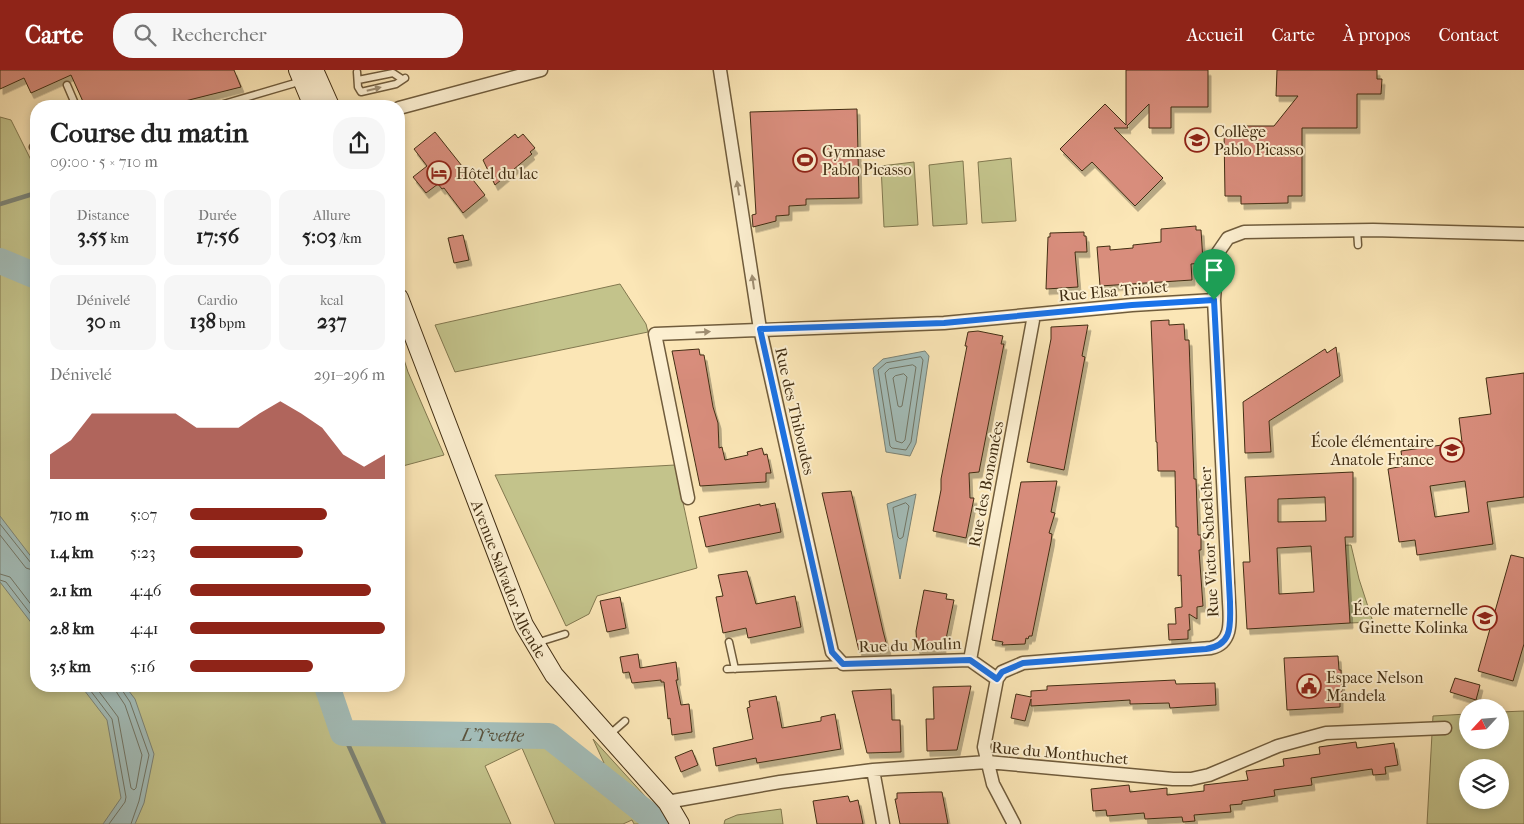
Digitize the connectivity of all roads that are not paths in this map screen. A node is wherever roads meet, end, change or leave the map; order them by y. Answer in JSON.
{"nodes":[{"id":1,"x":541,"y":70,"type":"edge"},
{"id":2,"x":720,"y":70,"type":"edge"},
{"id":3,"x":358,"y":72,"type":"dead end"},
{"id":4,"x":305,"y":74,"type":"edge"},
{"id":5,"x":358,"y":80,"type":"junction"},
{"id":6,"x":67,"y":85,"type":"dead end"},
{"id":7,"x":73,"y":100,"type":"edge"},
{"id":8,"x":234,"y":100,"type":"edge"},
{"id":9,"x":312,"y":100,"type":"edge"},
{"id":10,"x":325,"y":100,"type":"edge"},
{"id":11,"x":405,"y":106,"type":"edge"},
{"id":12,"x":1357,"y":230,"type":"junction"},
{"id":13,"x":1524,"y":234,"type":"edge"},
{"id":14,"x":1358,"y":245,"type":"dead end"},
{"id":15,"x":1214,"y":300,"type":"junction"},
{"id":16,"x":405,"y":314,"type":"edge"},
{"id":17,"x":1034,"y":315,"type":"junction"},
{"id":18,"x":760,"y":329,"type":"junction"},
{"id":19,"x":688,"y":498,"type":"dead end"},
{"id":20,"x":565,"y":634,"type":"dead end"},
{"id":21,"x":729,"y":642,"type":"dead end"},
{"id":22,"x":535,"y":644,"type":"junction"},
{"id":23,"x":970,"y":660,"type":"junction"},
{"id":24,"x":843,"y":664,"type":"junction"},
{"id":25,"x":735,"y":669,"type":"junction"},
{"id":26,"x":727,"y":670,"type":"dead end"},
{"id":27,"x":997,"y":679,"type":"junction"},
{"id":28,"x":624,"y":721,"type":"dead end"},
{"id":29,"x":1445,"y":728,"type":"dead end"},
{"id":30,"x":608,"y":735,"type":"junction"},
{"id":31,"x":987,"y":762,"type":"junction"},
{"id":32,"x":873,"y":770,"type":"junction"},
{"id":33,"x":667,"y":802,"type":"junction"},
{"id":34,"x":680,"y":824,"type":"edge"},
{"id":35,"x":883,"y":824,"type":"edge"},
{"id":36,"x":1014,"y":824,"type":"edge"}],
"edges":[{"from":1,"to":11,"type":"street"},
{"from":18,"to":2,"type":"street","name":"Rue des Thiboudes","one_way":true},
{"from":3,"to":5,"type":"lane"},
{"from":4,"to":8,"type":"lane"},
{"from":4,"to":9,"type":"main road"},
{"from":4,"to":10,"type":"main road"},
{"from":5,"to":5,"type":"lane","one_way":true},
{"from":6,"to":7,"type":"lane"},
{"from":12,"to":13,"type":"street"},
{"from":12,"to":14,"type":"lane"},
{"from":12,"to":15,"type":"street"},
{"from":15,"to":17,"type":"street","name":"Rue Elsa Triolet"},
{"from":15,"to":27,"type":"street","name":"Rue Victor Schœlcher"},
{"from":16,"to":22,"type":"main road","name":"Avenue Salvador Allende"},
{"from":17,"to":18,"type":"street","name":"Rue Elsa Triolet"},
{"from":17,"to":23,"type":"street","name":"Rue des Bonomées"},
{"from":19,"to":18,"type":"street","name":"Rue Elsa Triolet","one_way":true},
{"from":18,"to":24,"type":"street","name":"Rue des Thiboudes"},
{"from":20,"to":22,"type":"lane"},
{"from":21,"to":25,"type":"lane"},
{"from":22,"to":30,"type":"main road","name":"Avenue Salvador Allende"},
{"from":23,"to":24,"type":"street","name":"Rue du Moulin"},
{"from":23,"to":27,"type":"street","name":"Rue du Moulin"},
{"from":24,"to":25,"type":"lane","name":"Rue du Moulin"},
{"from":25,"to":26,"type":"lane","name":"Rue du Moulin"},
{"from":27,"to":31,"type":"street"},
{"from":28,"to":30,"type":"lane"},
{"from":29,"to":31,"type":"street","name":"Rue du Monthuchet"},
{"from":30,"to":33,"type":"main road","name":"Avenue Salvador Allende"},
{"from":31,"to":32,"type":"street","name":"Rue du Monthuchet"},
{"from":31,"to":36,"type":"street"},
{"from":32,"to":33,"type":"street","name":"Rue du Monthuchet"},
{"from":32,"to":35,"type":"street"},
{"from":33,"to":34,"type":"main road","name":"Avenue Salvador Allende"}]}
